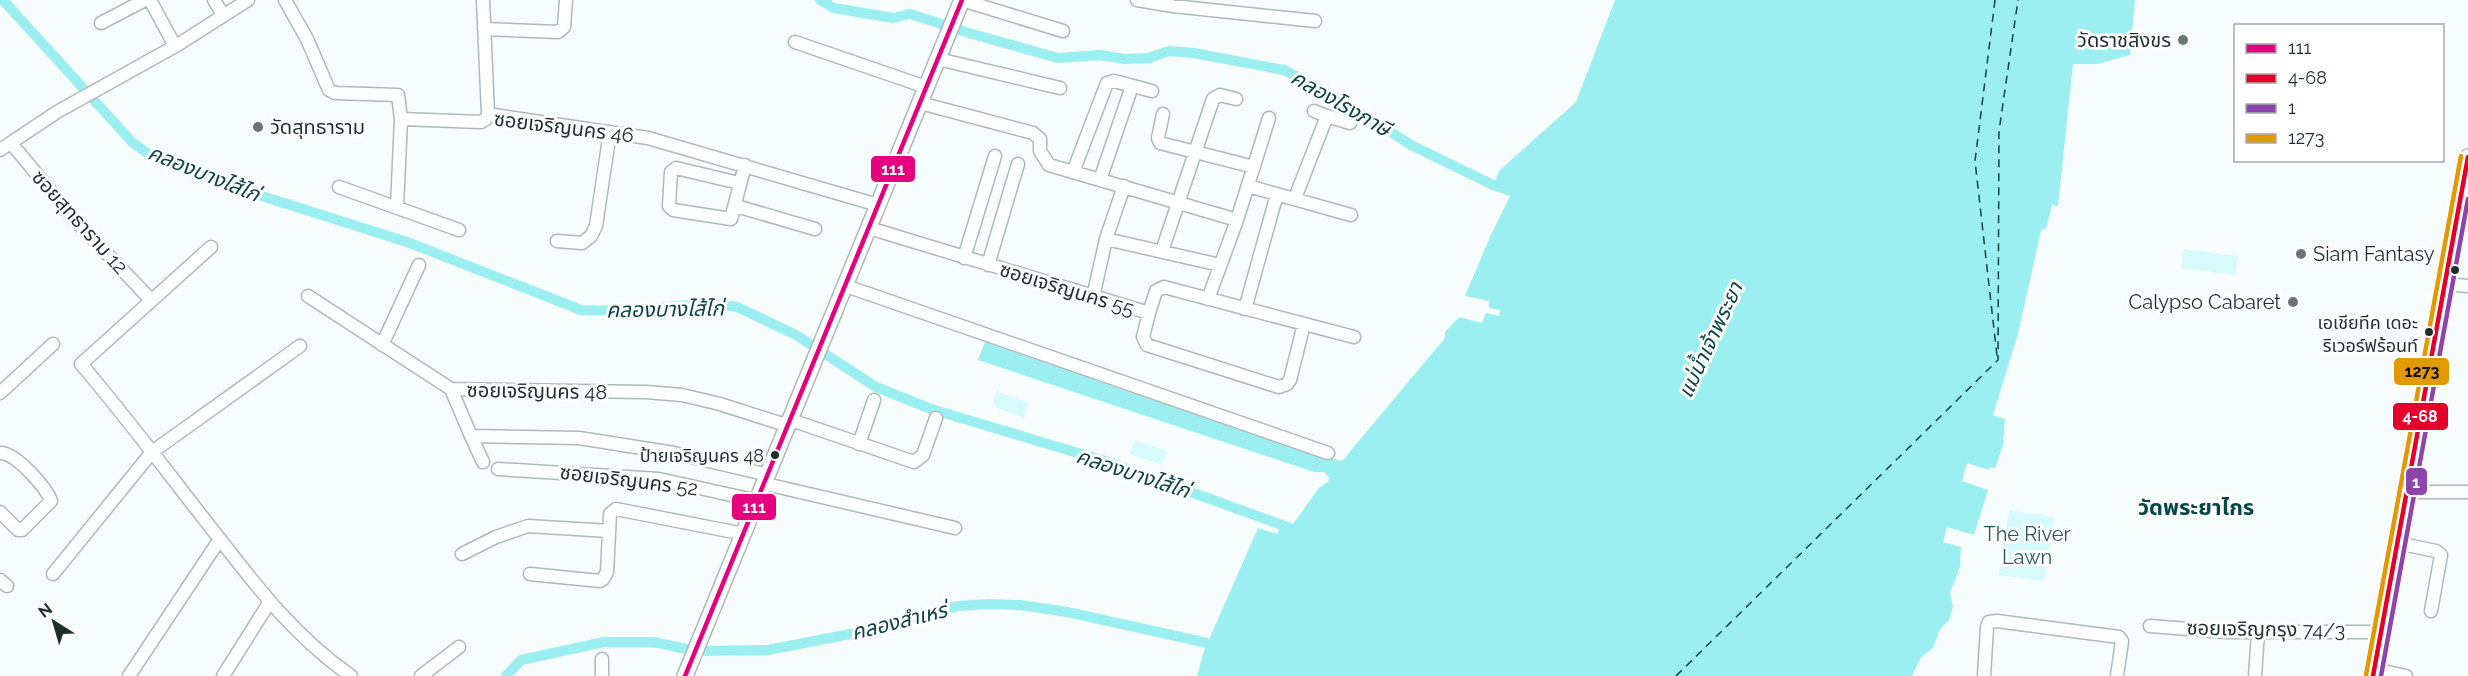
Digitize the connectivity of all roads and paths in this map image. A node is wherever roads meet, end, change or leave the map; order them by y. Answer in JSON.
{"nodes":[{"id":1,"x":145,"y":0,"type":"edge"},
{"id":2,"x":150,"y":0,"type":"edge"},
{"id":3,"x":214,"y":0,"type":"edge"},
{"id":4,"x":248,"y":0,"type":"edge"},
{"id":5,"x":285,"y":0,"type":"edge"},
{"id":6,"x":483,"y":0,"type":"edge"},
{"id":7,"x":566,"y":0,"type":"edge"},
{"id":8,"x":962,"y":0,"type":"edge"},
{"id":9,"x":1137,"y":0,"type":"edge"},
{"id":10,"x":223,"y":15,"type":"junction"},
{"id":11,"x":1315,"y":21,"type":"dead end"},
{"id":12,"x":101,"y":23,"type":"dead end"},
{"id":13,"x":484,"y":29,"type":"junction"},
{"id":14,"x":1063,"y":31,"type":"dead end"},
{"id":15,"x":795,"y":42,"type":"dead end"},
{"id":16,"x":175,"y":46,"type":"junction"},
{"id":17,"x":938,"y":59,"type":"junction"},
{"id":18,"x":1132,"y":86,"type":"junction"},
{"id":19,"x":926,"y":87,"type":"junction"},
{"id":20,"x":1060,"y":88,"type":"dead end"},
{"id":21,"x":1152,"y":91,"type":"dead end"},
{"id":22,"x":1236,"y":99,"type":"dead end"},
{"id":23,"x":920,"y":103,"type":"junction"},
{"id":24,"x":1314,"y":111,"type":"dead end"},
{"id":25,"x":488,"y":114,"type":"junction"},
{"id":26,"x":1163,"y":114,"type":"dead end"},
{"id":27,"x":1328,"y":116,"type":"junction"},
{"id":28,"x":1269,"y":118,"type":"dead end"},
{"id":29,"x":401,"y":119,"type":"junction"},
{"id":30,"x":1350,"y":123,"type":"dead end"},
{"id":31,"x":610,"y":132,"type":"junction"},
{"id":32,"x":5,"y":146,"type":"edge"},
{"id":33,"x":1194,"y":151,"type":"junction"},
{"id":34,"x":995,"y":156,"type":"dead end"},
{"id":35,"x":2468,"y":157,"type":"edge"},
{"id":36,"x":1018,"y":164,"type":"dead end"},
{"id":37,"x":745,"y":165,"type":"junction"},
{"id":38,"x":1254,"y":167,"type":"junction"},
{"id":39,"x":1073,"y":172,"type":"junction"},
{"id":40,"x":1100,"y":180,"type":"junction"},
{"id":41,"x":739,"y":183,"type":"junction"},
{"id":42,"x":1124,"y":186,"type":"junction"},
{"id":43,"x":1248,"y":186,"type":"junction"},
{"id":44,"x":339,"y":187,"type":"dead end"},
{"id":45,"x":1277,"y":194,"type":"junction"},
{"id":46,"x":1295,"y":198,"type":"junction"},
{"id":47,"x":1179,"y":203,"type":"junction"},
{"id":48,"x":878,"y":205,"type":"junction"},
{"id":49,"x":736,"y":206,"type":"junction"},
{"id":50,"x":397,"y":207,"type":"junction"},
{"id":51,"x":1351,"y":214,"type":"dead end"},
{"id":52,"x":1237,"y":220,"type":"junction"},
{"id":53,"x":869,"y":228,"type":"junction"},
{"id":54,"x":814,"y":229,"type":"dead end"},
{"id":55,"x":459,"y":230,"type":"dead end"},
{"id":56,"x":1106,"y":239,"type":"junction"},
{"id":57,"x":557,"y":241,"type":"dead end"},
{"id":58,"x":211,"y":247,"type":"dead end"},
{"id":59,"x":1162,"y":251,"type":"junction"},
{"id":60,"x":964,"y":258,"type":"junction"},
{"id":61,"x":419,"y":265,"type":"dead end"},
{"id":62,"x":988,"y":265,"type":"junction"},
{"id":63,"x":1220,"y":265,"type":"junction"},
{"id":64,"x":2445,"y":284,"type":"junction"},
{"id":65,"x":846,"y":286,"type":"junction"},
{"id":66,"x":2468,"y":286,"type":"edge"},
{"id":67,"x":308,"y":296,"type":"dead end"},
{"id":68,"x":1093,"y":297,"type":"junction"},
{"id":69,"x":1208,"y":299,"type":"junction"},
{"id":70,"x":151,"y":300,"type":"junction"},
{"id":71,"x":1245,"y":309,"type":"junction"},
{"id":72,"x":1149,"y":313,"type":"junction"},
{"id":73,"x":1304,"y":324,"type":"junction"},
{"id":74,"x":1354,"y":337,"type":"dead end"},
{"id":75,"x":53,"y":344,"type":"dead end"},
{"id":76,"x":382,"y":345,"type":"junction"},
{"id":77,"x":300,"y":346,"type":"dead end"},
{"id":78,"x":451,"y":390,"type":"junction"},
{"id":79,"x":0,"y":393,"type":"edge"},
{"id":80,"x":874,"y":399,"type":"dead end"},
{"id":81,"x":936,"y":418,"type":"dead end"},
{"id":82,"x":790,"y":423,"type":"junction"},
{"id":83,"x":471,"y":436,"type":"junction"},
{"id":84,"x":859,"y":444,"type":"junction"},
{"id":85,"x":152,"y":452,"type":"junction"},
{"id":86,"x":0,"y":453,"type":"edge"},
{"id":87,"x":1328,"y":453,"type":"dead end"},
{"id":88,"x":483,"y":462,"type":"dead end"},
{"id":89,"x":498,"y":469,"type":"dead end"},
{"id":90,"x":767,"y":479,"type":"junction"},
{"id":91,"x":2407,"y":492,"type":"junction"},
{"id":92,"x":2468,"y":492,"type":"edge"},
{"id":93,"x":758,"y":501,"type":"junction"},
{"id":94,"x":0,"y":512,"type":"edge"},
{"id":95,"x":955,"y":528,"type":"dead end"},
{"id":96,"x":609,"y":531,"type":"junction"},
{"id":97,"x":744,"y":534,"type":"junction"},
{"id":98,"x":220,"y":539,"type":"junction"},
{"id":99,"x":2397,"y":543,"type":"junction"},
{"id":100,"x":462,"y":554,"type":"dead end"},
{"id":101,"x":53,"y":574,"type":"dead end"},
{"id":102,"x":530,"y":574,"type":"dead end"},
{"id":103,"x":269,"y":603,"type":"junction"},
{"id":104,"x":2431,"y":611,"type":"dead end"},
{"id":105,"x":2150,"y":626,"type":"dead end"},
{"id":106,"x":2381,"y":632,"type":"junction"},
{"id":107,"x":2259,"y":633,"type":"junction"},
{"id":108,"x":459,"y":647,"type":"dead end"},
{"id":109,"x":602,"y":659,"type":"dead end"},
{"id":110,"x":2373,"y":673,"type":"edge"},
{"id":111,"x":129,"y":676,"type":"edge"},
{"id":112,"x":223,"y":676,"type":"edge"},
{"id":113,"x":351,"y":676,"type":"edge"},
{"id":114,"x":421,"y":676,"type":"edge"},
{"id":115,"x":602,"y":676,"type":"edge"},
{"id":116,"x":685,"y":676,"type":"edge"},
{"id":117,"x":1984,"y":676,"type":"edge"},
{"id":118,"x":2117,"y":676,"type":"edge"},
{"id":119,"x":2255,"y":676,"type":"edge"},
{"id":120,"x":2406,"y":676,"type":"edge"}],
"edges":[{"from":1,"to":12,"type":"street"},
{"from":2,"to":16,"type":"street"},
{"from":3,"to":10,"type":"street"},
{"from":4,"to":10,"type":"street"},
{"from":5,"to":29,"type":"street"},
{"from":6,"to":13,"type":"street"},
{"from":7,"to":13,"type":"street"},
{"from":8,"to":14,"type":"street"},
{"from":8,"to":17,"type":"main road"},
{"from":9,"to":11,"type":"street"},
{"from":10,"to":16,"type":"street"},
{"from":13,"to":25,"type":"street"},
{"from":15,"to":19,"type":"street"},
{"from":16,"to":32,"type":"street"},
{"from":17,"to":19,"type":"main road"},
{"from":17,"to":20,"type":"street"},
{"from":18,"to":21,"type":"street"},
{"from":18,"to":39,"type":"street"},
{"from":18,"to":40,"type":"street"},
{"from":19,"to":23,"type":"main road"},
{"from":22,"to":33,"type":"street"},
{"from":23,"to":39,"type":"street"},
{"from":23,"to":48,"type":"main road"},
{"from":24,"to":27,"type":"street"},
{"from":25,"to":29,"type":"street","name":"ซอยเจริญนคร 46"},
{"from":25,"to":31,"type":"street","name":"ซอยเจริญนคร 46"},
{"from":26,"to":33,"type":"street"},
{"from":27,"to":30,"type":"street"},
{"from":27,"to":46,"type":"street"},
{"from":28,"to":38,"type":"street"},
{"from":29,"to":50,"type":"street"},
{"from":31,"to":37,"type":"street","name":"ซอยเจริญนคร 46"},
{"from":31,"to":57,"type":"street"},
{"from":32,"to":70,"type":"street","name":"ซอยสุทธาราม 12"},
{"from":33,"to":38,"type":"street"},
{"from":33,"to":47,"type":"street"},
{"from":34,"to":60,"type":"street"},
{"from":35,"to":64,"type":"main road"},
{"from":36,"to":62,"type":"street"},
{"from":37,"to":41,"type":"street"},
{"from":37,"to":48,"type":"street","name":"ซอยเจริญนคร 46"},
{"from":38,"to":43,"type":"street"},
{"from":39,"to":40,"type":"street"},
{"from":40,"to":42,"type":"street"},
{"from":41,"to":49,"type":"street"},
{"from":41,"to":49,"type":"street"},
{"from":42,"to":47,"type":"street"},
{"from":42,"to":56,"type":"street"},
{"from":43,"to":45,"type":"street"},
{"from":43,"to":52,"type":"street"},
{"from":44,"to":50,"type":"street"},
{"from":45,"to":46,"type":"street"},
{"from":45,"to":71,"type":"street"},
{"from":46,"to":51,"type":"street"},
{"from":47,"to":52,"type":"street"},
{"from":47,"to":59,"type":"street"},
{"from":48,"to":53,"type":"main road"},
{"from":49,"to":54,"type":"street"},
{"from":50,"to":55,"type":"street"},
{"from":52,"to":63,"type":"street"},
{"from":53,"to":60,"type":"street","name":"ซอยเจริญนคร 55"},
{"from":53,"to":65,"type":"main road"},
{"from":56,"to":59,"type":"street"},
{"from":56,"to":68,"type":"street"},
{"from":58,"to":70,"type":"street"},
{"from":59,"to":63,"type":"street"},
{"from":60,"to":62,"type":"street","name":"ซอยเจริญนคร 55"},
{"from":61,"to":76,"type":"street"},
{"from":62,"to":68,"type":"street","name":"ซอยเจริญนคร 55"},
{"from":63,"to":69,"type":"street"},
{"from":64,"to":66,"type":"street"},
{"from":64,"to":91,"type":"main road"},
{"from":65,"to":82,"type":"main road"},
{"from":65,"to":87,"type":"street"},
{"from":67,"to":76,"type":"street","name":"ซอยเจริญนคร 48"},
{"from":68,"to":72,"type":"street","name":"ซอยเจริญนคร 55"},
{"from":69,"to":71,"type":"street","name":"ซอยเจริญนคร 55"},
{"from":69,"to":72,"type":"street","name":"ซอยเจริญนคร 55"},
{"from":70,"to":85,"type":"street"},
{"from":71,"to":73,"type":"street","name":"ซอยเจริญนคร 55"},
{"from":72,"to":73,"type":"street"},
{"from":73,"to":74,"type":"street","name":"ซอยเจริญนคร 55"},
{"from":75,"to":79,"type":"street"},
{"from":76,"to":78,"type":"street","name":"ซอยเจริญนคร 48"},
{"from":77,"to":85,"type":"street"},
{"from":78,"to":82,"type":"street","name":"ซอยเจริญนคร 48"},
{"from":78,"to":83,"type":"street"},
{"from":80,"to":84,"type":"street"},
{"from":81,"to":84,"type":"street","name":"ซอยเจริญนคร 48"},
{"from":82,"to":84,"type":"street","name":"ซอยเจริญนคร 48"},
{"from":82,"to":90,"type":"main road"},
{"from":83,"to":88,"type":"street"},
{"from":83,"to":90,"type":"street"},
{"from":85,"to":98,"type":"street"},
{"from":85,"to":101,"type":"street"},
{"from":86,"to":94,"type":"street"},
{"from":89,"to":93,"type":"street","name":"ซอยเจริญนคร 52"},
{"from":90,"to":93,"type":"main road"},
{"from":90,"to":95,"type":"street"},
{"from":91,"to":92,"type":"street"},
{"from":91,"to":99,"type":"main road"},
{"from":93,"to":97,"type":"main road"},
{"from":96,"to":97,"type":"street"},
{"from":96,"to":100,"type":"street"},
{"from":96,"to":102,"type":"street"},
{"from":97,"to":116,"type":"main road"},
{"from":98,"to":103,"type":"street"},
{"from":98,"to":111,"type":"street"},
{"from":99,"to":104,"type":"street"},
{"from":99,"to":106,"type":"main road"},
{"from":103,"to":112,"type":"street"},
{"from":103,"to":113,"type":"street"},
{"from":105,"to":107,"type":"street","name":"ซอยเจริญกรุง 74/3"},
{"from":106,"to":107,"type":"street","name":"ซอยเจริญกรุง 74/3"},
{"from":106,"to":110,"type":"main road"},
{"from":107,"to":119,"type":"street"},
{"from":108,"to":114,"type":"street"},
{"from":109,"to":115,"type":"street"},
{"from":110,"to":120,"type":"street"},
{"from":117,"to":118,"type":"street"}]}
